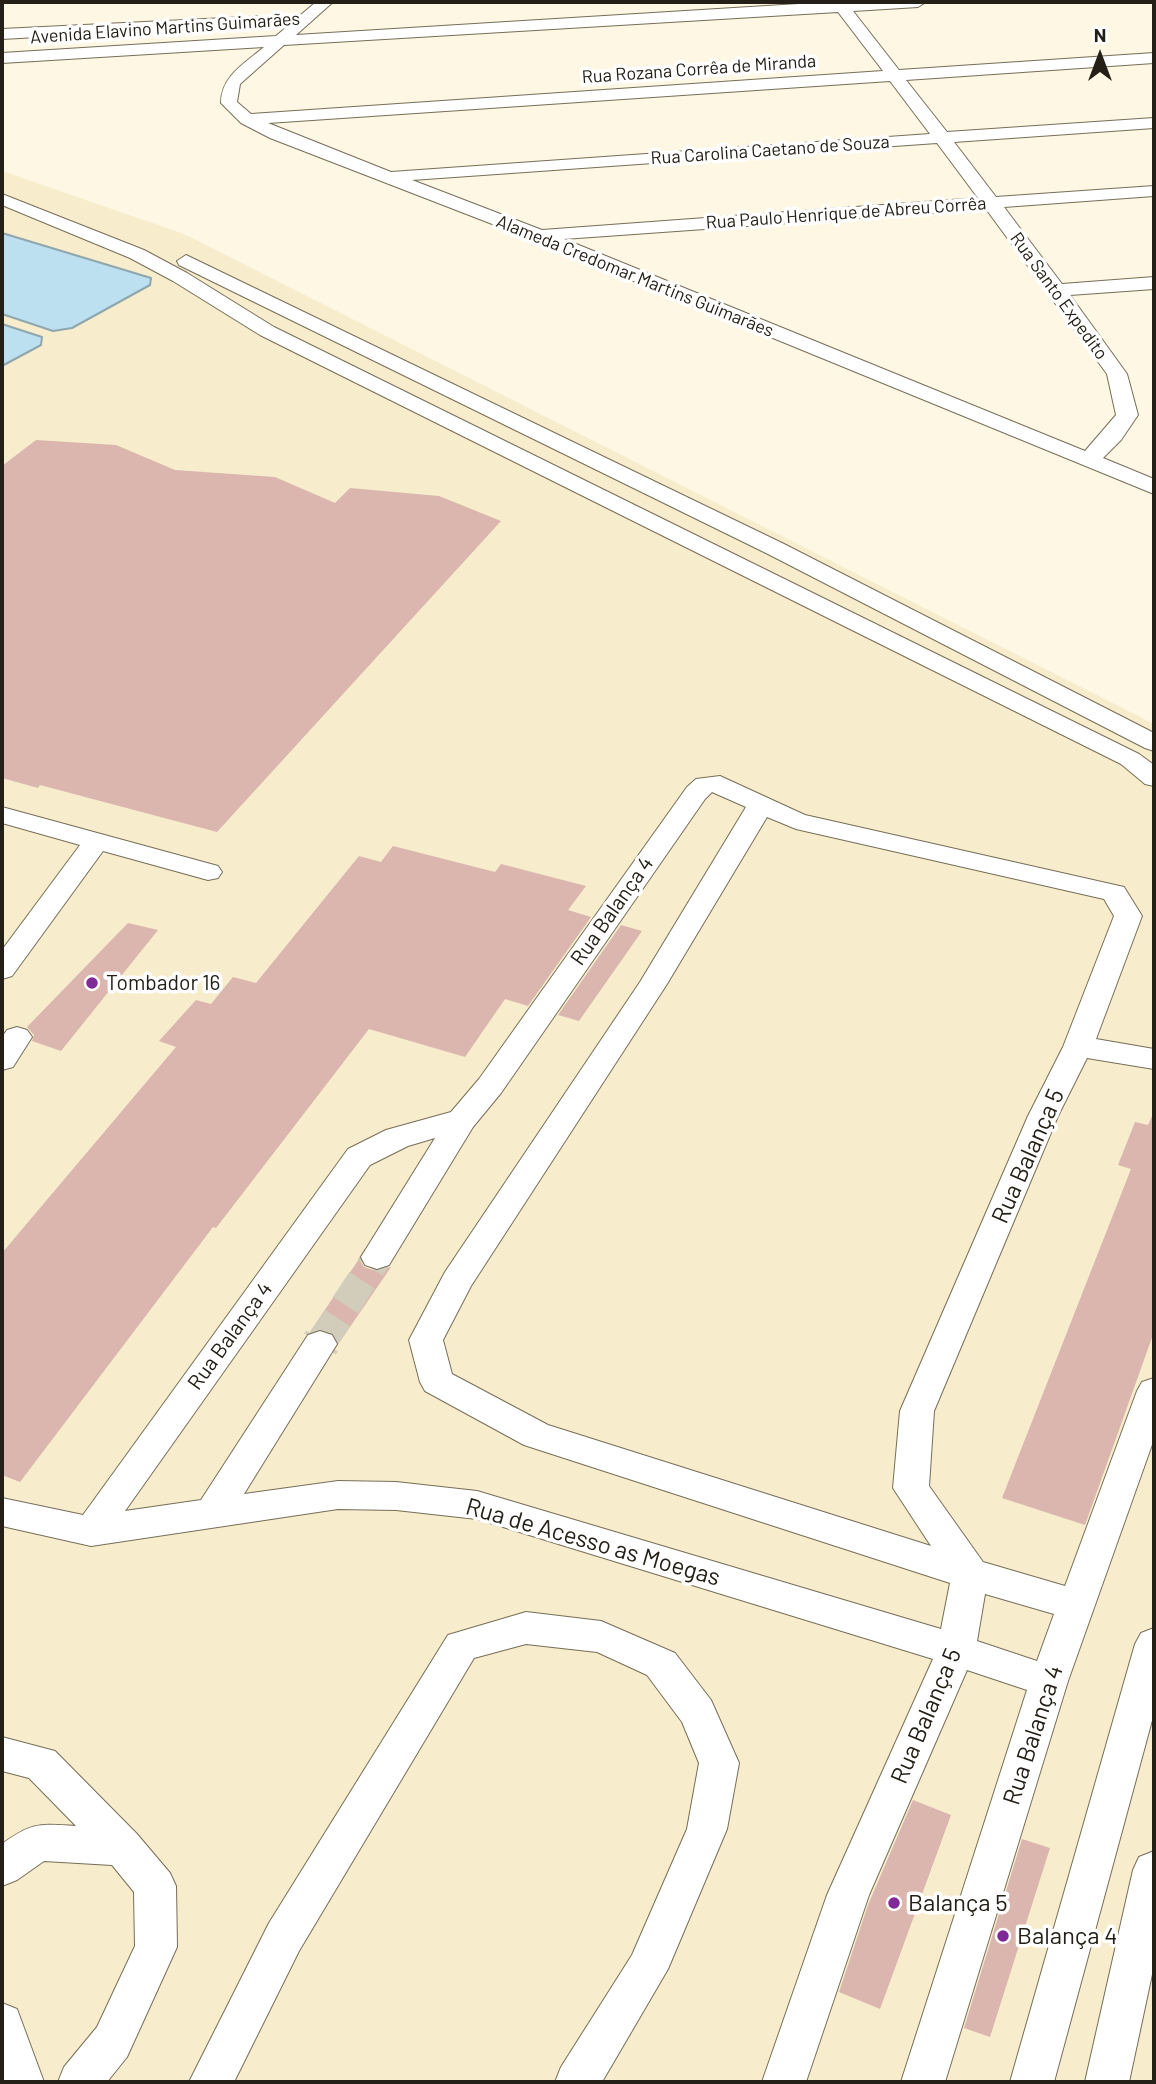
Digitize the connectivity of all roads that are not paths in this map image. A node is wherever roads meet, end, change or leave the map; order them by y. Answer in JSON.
{"nodes":[{"id":1,"x":325,"y":2,"type":"edge"},
{"id":2,"x":918,"y":2,"type":"edge"},
{"id":3,"x":840,"y":4,"type":"edge"},
{"id":4,"x":333,"y":17,"type":"dead end"},
{"id":5,"x":305,"y":19,"type":"junction"},
{"id":6,"x":2,"y":34,"type":"edge"},
{"id":7,"x":281,"y":40,"type":"junction"},
{"id":8,"x":2,"y":58,"type":"edge"},
{"id":9,"x":1154,"y":58,"type":"edge"},
{"id":10,"x":894,"y":75,"type":"junction"},
{"id":11,"x":247,"y":120,"type":"junction"},
{"id":12,"x":1154,"y":123,"type":"edge"},
{"id":13,"x":942,"y":138,"type":"junction"},
{"id":14,"x":385,"y":177,"type":"junction"},
{"id":15,"x":2,"y":182,"type":"edge"},
{"id":16,"x":1154,"y":191,"type":"edge"},
{"id":17,"x":2,"y":199,"type":"edge"},
{"id":18,"x":990,"y":202,"type":"junction"},
{"id":19,"x":538,"y":235,"type":"junction"},
{"id":20,"x":1154,"y":283,"type":"edge"},
{"id":21,"x":1057,"y":290,"type":"junction"},
{"id":22,"x":1087,"y":461,"type":"junction"},
{"id":23,"x":1154,"y":487,"type":"edge"},
{"id":24,"x":1154,"y":743,"type":"edge"},
{"id":25,"x":1154,"y":778,"type":"edge"},
{"id":26,"x":761,"y":804,"type":"junction"},
{"id":27,"x":2,"y":816,"type":"edge"},
{"id":28,"x":97,"y":841,"type":"junction"},
{"id":29,"x":208,"y":872,"type":"dead end"},
{"id":30,"x":2,"y":970,"type":"edge"},
{"id":31,"x":1078,"y":1047,"type":"junction"},
{"id":32,"x":1154,"y":1059,"type":"edge"},
{"id":33,"x":462,"y":1120,"type":"junction"},
{"id":34,"x":377,"y":1257,"type":"tunnel mouth"},
{"id":35,"x":320,"y":1344,"type":"tunnel mouth"},
{"id":36,"x":1154,"y":1391,"type":"edge"},
{"id":37,"x":212,"y":1514,"type":"junction"},
{"id":38,"x":5,"y":1517,"type":"edge"},
{"id":39,"x":91,"y":1531,"type":"junction"},
{"id":40,"x":970,"y":1574,"type":"junction"},
{"id":41,"x":1076,"y":1605,"type":"junction"},
{"id":42,"x":1154,"y":1644,"type":"edge"},
{"id":43,"x":956,"y":1650,"type":"junction"},
{"id":44,"x":1049,"y":1681,"type":"junction"},
{"id":45,"x":2,"y":1754,"type":"edge"},
{"id":46,"x":123,"y":1847,"type":"junction"},
{"id":47,"x":2,"y":1867,"type":"edge"},
{"id":48,"x":1154,"y":1870,"type":"edge"},
{"id":49,"x":2,"y":2024,"type":"edge"},
{"id":50,"x":22,"y":2082,"type":"edge"},
{"id":51,"x":80,"y":2082,"type":"edge"},
{"id":52,"x":211,"y":2082,"type":"edge"},
{"id":53,"x":577,"y":2082,"type":"edge"},
{"id":54,"x":785,"y":2082,"type":"edge"},
{"id":55,"x":923,"y":2082,"type":"edge"},
{"id":56,"x":1032,"y":2082,"type":"edge"},
{"id":57,"x":1108,"y":2082,"type":"edge"}],
"edges":[{"from":1,"to":5,"type":"street"},
{"from":2,"to":3,"type":"street","name":"Avenida Elavino Martins Guimarães"},
{"from":3,"to":7,"type":"street","name":"Avenida Elavino Martins Guimarães"},
{"from":3,"to":10,"type":"street","name":"Rua Santo Expedito"},
{"from":4,"to":5,"type":"street","name":"Avenida Elavino Martins Guimarães"},
{"from":5,"to":6,"type":"street","name":"Avenida Elavino Martins Guimarães"},
{"from":5,"to":7,"type":"street"},
{"from":7,"to":8,"type":"street","name":"Avenida Elavino Martins Guimarães"},
{"from":7,"to":11,"type":"street"},
{"from":9,"to":10,"type":"street","name":"Rua Rozana Corrêa de Miranda"},
{"from":10,"to":11,"type":"street","name":"Rua Rozana Corrêa de Miranda"},
{"from":10,"to":13,"type":"street","name":"Rua Santo Expedito"},
{"from":11,"to":14,"type":"street","name":"Alameda Credomar Martins Guimarães"},
{"from":12,"to":13,"type":"street","name":"Rua Carolina Caetano de Souza"},
{"from":13,"to":14,"type":"street","name":"Rua Carolina Caetano de Souza"},
{"from":13,"to":18,"type":"street","name":"Rua Santo Expedito"},
{"from":14,"to":19,"type":"street","name":"Alameda Credomar Martins Guimarães"},
{"from":15,"to":24,"type":"street"},
{"from":16,"to":18,"type":"street","name":"Rua Paulo Henrique de Abreu Corrêa"},
{"from":17,"to":25,"type":"street"},
{"from":18,"to":19,"type":"street","name":"Rua Paulo Henrique de Abreu Corrêa"},
{"from":18,"to":21,"type":"street","name":"Rua Santo Expedito"},
{"from":19,"to":22,"type":"street","name":"Alameda Credomar Martins Guimarães"},
{"from":20,"to":21,"type":"street"},
{"from":21,"to":22,"type":"street","name":"Rua Santo Expedito"},
{"from":22,"to":23,"type":"street","name":"Alameda Credomar Martins Guimarães"},
{"from":26,"to":31,"type":"street","name":"Rua Balança 4"},
{"from":26,"to":33,"type":"street","name":"Rua Balança 4"},
{"from":26,"to":40,"type":"street"},
{"from":27,"to":28,"type":"street"},
{"from":28,"to":29,"type":"street"},
{"from":28,"to":30,"type":"street"},
{"from":31,"to":32,"type":"street"},
{"from":31,"to":40,"type":"street","name":"Rua Balança 5"},
{"from":33,"to":34,"type":"street"},
{"from":33,"to":39,"type":"street","name":"Rua Balança 4"},
{"from":35,"to":37,"type":"street"},
{"from":36,"to":41,"type":"street","name":"Rua Balança 4"},
{"from":37,"to":39,"type":"street","name":"Rua de Acesso as Moegas"},
{"from":37,"to":43,"type":"street","name":"Rua de Acesso as Moegas"},
{"from":38,"to":39,"type":"street","name":"Rua de Acesso as Moegas"},
{"from":40,"to":41,"type":"street"},
{"from":40,"to":43,"type":"street","name":"Rua Balança 5"},
{"from":41,"to":44,"type":"street","name":"Rua Balança 4"},
{"from":42,"to":56,"type":"street"},
{"from":43,"to":44,"type":"street","name":"Rua de Acesso as Moegas"},
{"from":43,"to":54,"type":"street","name":"Rua Balança 5"},
{"from":44,"to":55,"type":"street","name":"Rua Balança 4"},
{"from":45,"to":46,"type":"street"},
{"from":46,"to":47,"type":"street"},
{"from":46,"to":51,"type":"street"},
{"from":48,"to":57,"type":"street"},
{"from":49,"to":50,"type":"street"},
{"from":52,"to":53,"type":"street"}]}
